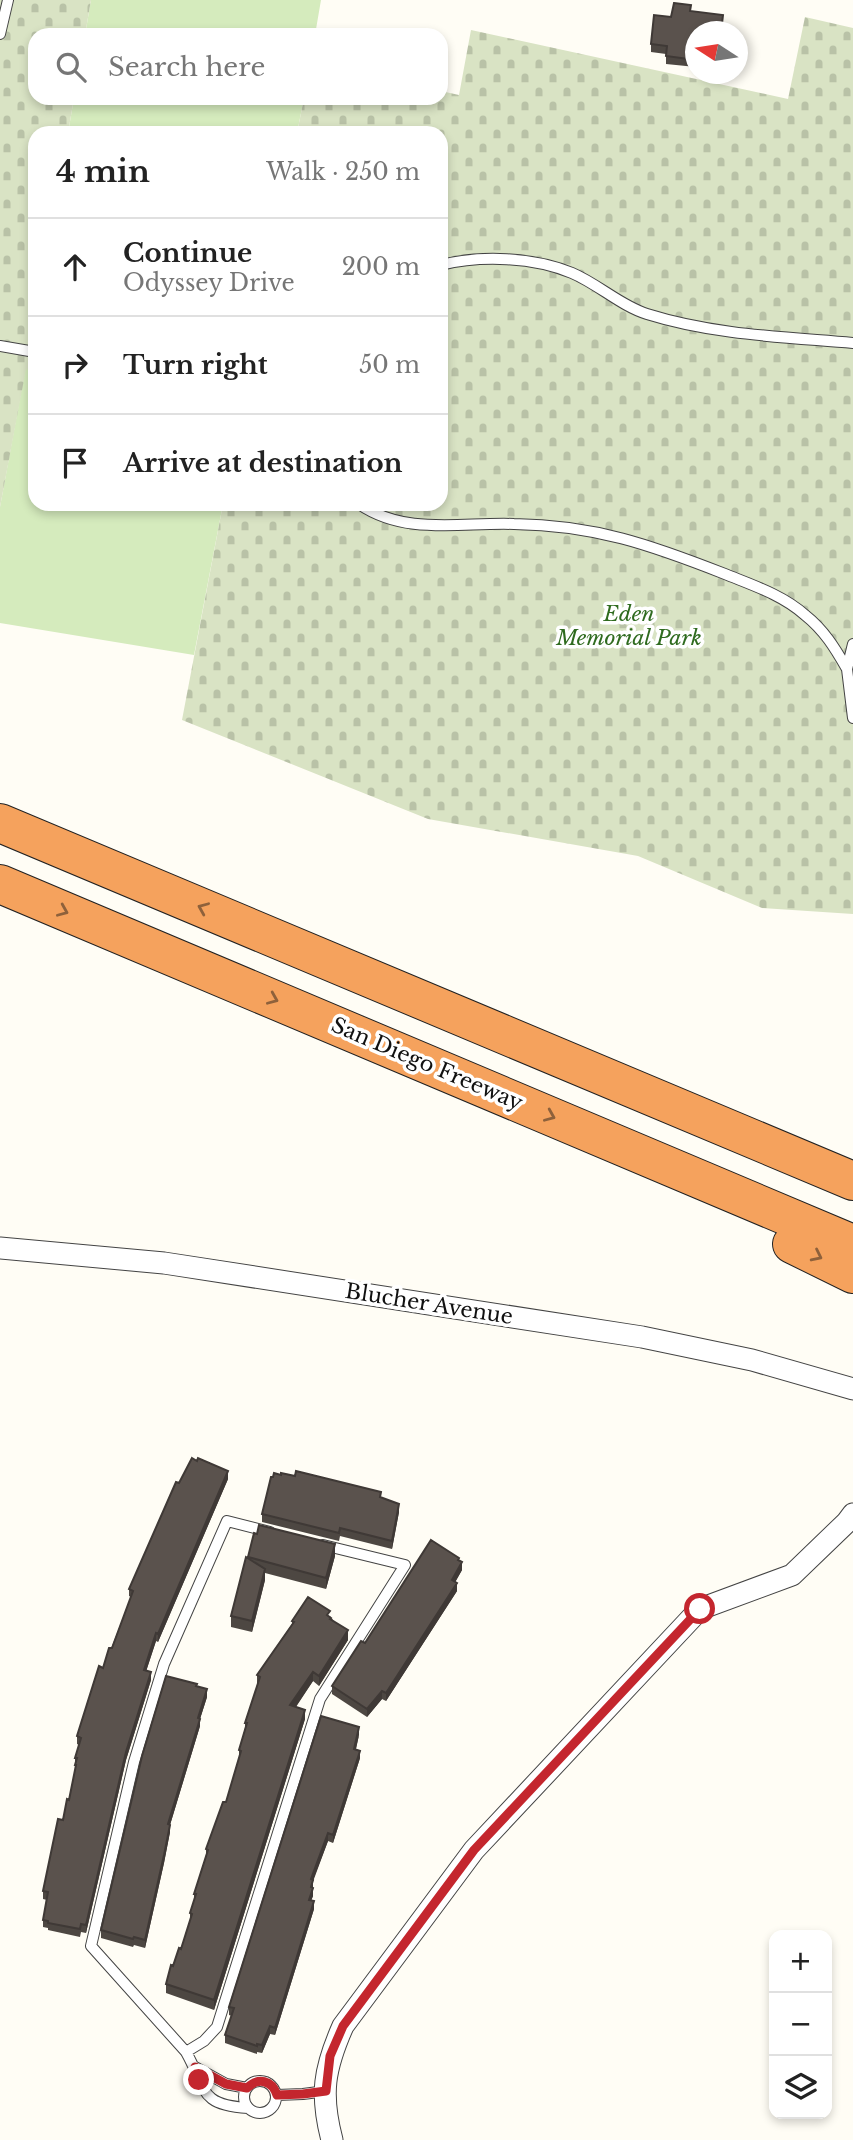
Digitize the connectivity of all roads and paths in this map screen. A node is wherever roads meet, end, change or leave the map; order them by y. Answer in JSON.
{"nodes":[{"id":1,"x":8,"y":0,"type":"edge"},
{"id":2,"x":0,"y":34,"type":"edge"},
{"id":3,"x":448,"y":263,"type":"edge"},
{"id":4,"x":853,"y":344,"type":"edge"},
{"id":5,"x":0,"y":346,"type":"edge"},
{"id":6,"x":28,"y":351,"type":"edge"},
{"id":7,"x":372,"y":511,"type":"edge"},
{"id":8,"x":853,"y":644,"type":"edge"},
{"id":9,"x":847,"y":669,"type":"junction"},
{"id":10,"x":853,"y":718,"type":"edge"},
{"id":11,"x":0,"y":823,"type":"edge"},
{"id":12,"x":0,"y":852,"type":"edge"},
{"id":13,"x":0,"y":884,"type":"edge"},
{"id":14,"x":853,"y":1181,"type":"edge"},
{"id":15,"x":722,"y":1189,"type":"junction"},
{"id":16,"x":853,"y":1206,"type":"edge"},
{"id":17,"x":853,"y":1244,"type":"edge"},
{"id":18,"x":0,"y":1248,"type":"edge"},
{"id":19,"x":853,"y":1274,"type":"edge"},
{"id":20,"x":853,"y":1389,"type":"edge"},
{"id":21,"x":853,"y":1514,"type":"edge"},
{"id":22,"x":287,"y":1536,"type":"edge"},
{"id":23,"x":312,"y":1542,"type":"edge"},
{"id":24,"x":186,"y":2052,"type":"junction"},
{"id":25,"x":195,"y":2067,"type":"junction"},
{"id":26,"x":247,"y":2088,"type":"junction"},
{"id":27,"x":326,"y":2091,"type":"junction"},
{"id":28,"x":277,"y":2095,"type":"junction"},
{"id":29,"x":248,"y":2108,"type":"junction"},
{"id":30,"x":332,"y":2140,"type":"edge"}],
"edges":[{"from":1,"to":2,"type":"lane"},
{"from":3,"to":4,"type":"lane"},
{"from":5,"to":6,"type":"lane"},
{"from":7,"to":9,"type":"lane"},
{"from":8,"to":9,"type":"lane"},
{"from":9,"to":10,"type":"lane"},
{"from":14,"to":11,"type":"highway","one_way":true},
{"from":12,"to":16,"type":"highway"},
{"from":13,"to":15,"type":"highway","name":"San Diego Freeway","one_way":true},
{"from":15,"to":17,"type":"highway","name":"San Diego Freeway"},
{"from":15,"to":19,"type":"highway","one_way":true},
{"from":18,"to":20,"type":"street","name":"Blucher Avenue"},
{"from":21,"to":27,"type":"street"},
{"from":22,"to":24,"type":"lane"},
{"from":23,"to":24,"type":"lane"},
{"from":24,"to":25,"type":"lane"},
{"from":25,"to":26,"type":"lane"},
{"from":25,"to":29,"type":"lane"},
{"from":26,"to":28,"type":"lane"},
{"from":26,"to":29,"type":"lane"},
{"from":27,"to":28,"type":"lane"},
{"from":27,"to":30,"type":"street"},
{"from":28,"to":29,"type":"lane"}]}
